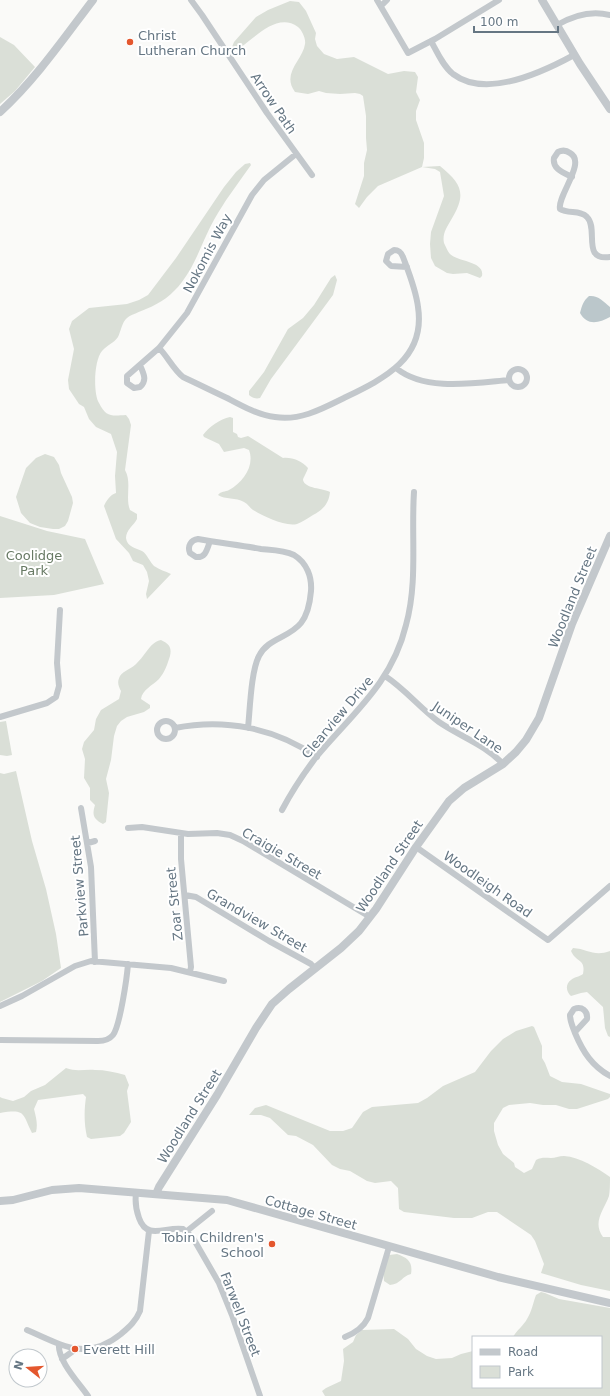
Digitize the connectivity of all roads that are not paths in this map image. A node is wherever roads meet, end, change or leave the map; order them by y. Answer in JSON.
{"nodes":[{"id":1,"x":94,"y":0,"type":"edge"},
{"id":2,"x":377,"y":0,"type":"edge"},
{"id":3,"x":387,"y":0,"type":"edge"},
{"id":4,"x":500,"y":0,"type":"edge"},
{"id":5,"x":542,"y":0,"type":"edge"},
{"id":6,"x":191,"y":1,"type":"edge"},
{"id":7,"x":381,"y":6,"type":"junction"},
{"id":8,"x":610,"y":15,"type":"edge"},
{"id":9,"x":557,"y":25,"type":"junction"},
{"id":10,"x":431,"y":41,"type":"junction"},
{"id":11,"x":574,"y":55,"type":"junction"},
{"id":12,"x":610,"y":109,"type":"edge"},
{"id":13,"x":0,"y":112,"type":"edge"},
{"id":14,"x":296,"y":154,"type":"junction"},
{"id":15,"x":312,"y":175,"type":"dead end"},
{"id":16,"x":572,"y":177,"type":"junction"},
{"id":17,"x":610,"y":257,"type":"edge"},
{"id":18,"x":407,"y":267,"type":"dead end"},
{"id":19,"x":159,"y":348,"type":"junction"},
{"id":20,"x":140,"y":365,"type":"dead end"},
{"id":21,"x":396,"y":368,"type":"junction"},
{"id":22,"x":510,"y":380,"type":"dead end"},
{"id":23,"x":414,"y":492,"type":"dead end"},
{"id":24,"x":610,"y":536,"type":"edge"},
{"id":25,"x":210,"y":541,"type":"dead end"},
{"id":26,"x":60,"y":610,"type":"dead end"},
{"id":27,"x":385,"y":676,"type":"junction"},
{"id":28,"x":0,"y":717,"type":"edge"},
{"id":29,"x":175,"y":728,"type":"dead end"},
{"id":30,"x":248,"y":728,"type":"junction"},
{"id":31,"x":317,"y":757,"type":"junction"},
{"id":32,"x":503,"y":764,"type":"junction"},
{"id":33,"x":82,"y":808,"type":"dead end"},
{"id":34,"x":282,"y":810,"type":"dead end"},
{"id":35,"x":128,"y":828,"type":"dead end"},
{"id":36,"x":181,"y":834,"type":"junction"},
{"id":37,"x":95,"y":841,"type":"dead end"},
{"id":38,"x":88,"y":843,"type":"junction"},
{"id":39,"x":416,"y":847,"type":"junction"},
{"id":40,"x":610,"y":886,"type":"edge"},
{"id":41,"x":185,"y":895,"type":"junction"},
{"id":42,"x":370,"y":917,"type":"junction"},
{"id":43,"x":95,"y":962,"type":"junction"},
{"id":44,"x":128,"y":964,"type":"junction"},
{"id":45,"x":315,"y":968,"type":"junction"},
{"id":46,"x":190,"y":972,"type":"junction"},
{"id":47,"x":224,"y":981,"type":"dead end"},
{"id":48,"x":0,"y":1006,"type":"edge"},
{"id":49,"x":575,"y":1032,"type":"dead end"},
{"id":50,"x":0,"y":1040,"type":"edge"},
{"id":51,"x":610,"y":1076,"type":"edge"},
{"id":52,"x":136,"y":1193,"type":"junction"},
{"id":53,"x":156,"y":1194,"type":"junction"},
{"id":54,"x":0,"y":1202,"type":"edge"},
{"id":55,"x":212,"y":1211,"type":"dead end"},
{"id":56,"x":149,"y":1231,"type":"junction"},
{"id":57,"x":187,"y":1231,"type":"junction"},
{"id":58,"x":389,"y":1247,"type":"junction"},
{"id":59,"x":610,"y":1303,"type":"edge"},
{"id":60,"x":27,"y":1330,"type":"dead end"},
{"id":61,"x":345,"y":1337,"type":"dead end"},
{"id":62,"x":59,"y":1344,"type":"junction"},
{"id":63,"x":76,"y":1349,"type":"junction"},
{"id":64,"x":62,"y":1360,"type":"junction"},
{"id":65,"x":88,"y":1396,"type":"edge"},
{"id":66,"x":260,"y":1396,"type":"edge"}],
"edges":[{"from":1,"to":13,"type":"street"},
{"from":2,"to":7,"type":"street"},
{"from":3,"to":7,"type":"street"},
{"from":4,"to":10,"type":"street"},
{"from":5,"to":9,"type":"street"},
{"from":6,"to":14,"type":"street","name":"Arrow Path"},
{"from":7,"to":10,"type":"street"},
{"from":8,"to":9,"type":"street"},
{"from":9,"to":11,"type":"street"},
{"from":10,"to":11,"type":"street"},
{"from":11,"to":12,"type":"street"},
{"from":14,"to":15,"type":"street","name":"Arrow Path"},
{"from":14,"to":19,"type":"street","name":"Nokomis Way"},
{"from":16,"to":16,"type":"street"},
{"from":16,"to":17,"type":"street"},
{"from":18,"to":21,"type":"street"},
{"from":19,"to":20,"type":"street","name":"Nokomis Way"},
{"from":19,"to":21,"type":"street"},
{"from":21,"to":22,"type":"street"},
{"from":23,"to":27,"type":"street","name":"Clearview Drive"},
{"from":24,"to":32,"type":"street","name":"Woodland Street"},
{"from":25,"to":30,"type":"street"},
{"from":26,"to":28,"type":"street"},
{"from":27,"to":31,"type":"street","name":"Clearview Drive"},
{"from":27,"to":32,"type":"street","name":"Juniper Lane"},
{"from":29,"to":30,"type":"street"},
{"from":30,"to":31,"type":"street"},
{"from":31,"to":34,"type":"street","name":"Clearview Drive"},
{"from":32,"to":39,"type":"street","name":"Woodland Street"},
{"from":33,"to":38,"type":"street","name":"Parkview Street"},
{"from":35,"to":36,"type":"street","name":"Craigie Street"},
{"from":36,"to":41,"type":"street","name":"Zoar Street"},
{"from":36,"to":42,"type":"street","name":"Craigie Street"},
{"from":37,"to":38,"type":"street"},
{"from":38,"to":43,"type":"street","name":"Parkview Street"},
{"from":39,"to":40,"type":"street","name":"Woodleigh Road"},
{"from":39,"to":42,"type":"street","name":"Woodland Street"},
{"from":41,"to":45,"type":"street","name":"Grandview Street"},
{"from":41,"to":46,"type":"street","name":"Zoar Street"},
{"from":42,"to":45,"type":"street","name":"Woodland Street"},
{"from":43,"to":44,"type":"street"},
{"from":43,"to":48,"type":"street"},
{"from":44,"to":46,"type":"street"},
{"from":44,"to":50,"type":"street"},
{"from":45,"to":53,"type":"street","name":"Woodland Street"},
{"from":46,"to":47,"type":"street"},
{"from":49,"to":51,"type":"street"},
{"from":52,"to":53,"type":"street","name":"Cottage Street"},
{"from":52,"to":54,"type":"street","name":"Cottage Street"},
{"from":52,"to":56,"type":"street"},
{"from":53,"to":58,"type":"street","name":"Cottage Street"},
{"from":55,"to":57,"type":"street"},
{"from":56,"to":57,"type":"street"},
{"from":56,"to":63,"type":"street"},
{"from":57,"to":66,"type":"street","name":"Farwell Street"},
{"from":58,"to":59,"type":"street","name":"Cottage Street"},
{"from":58,"to":61,"type":"street"},
{"from":60,"to":62,"type":"street"},
{"from":62,"to":63,"type":"street"},
{"from":62,"to":64,"type":"street"},
{"from":63,"to":64,"type":"street"},
{"from":64,"to":65,"type":"street"}]}
